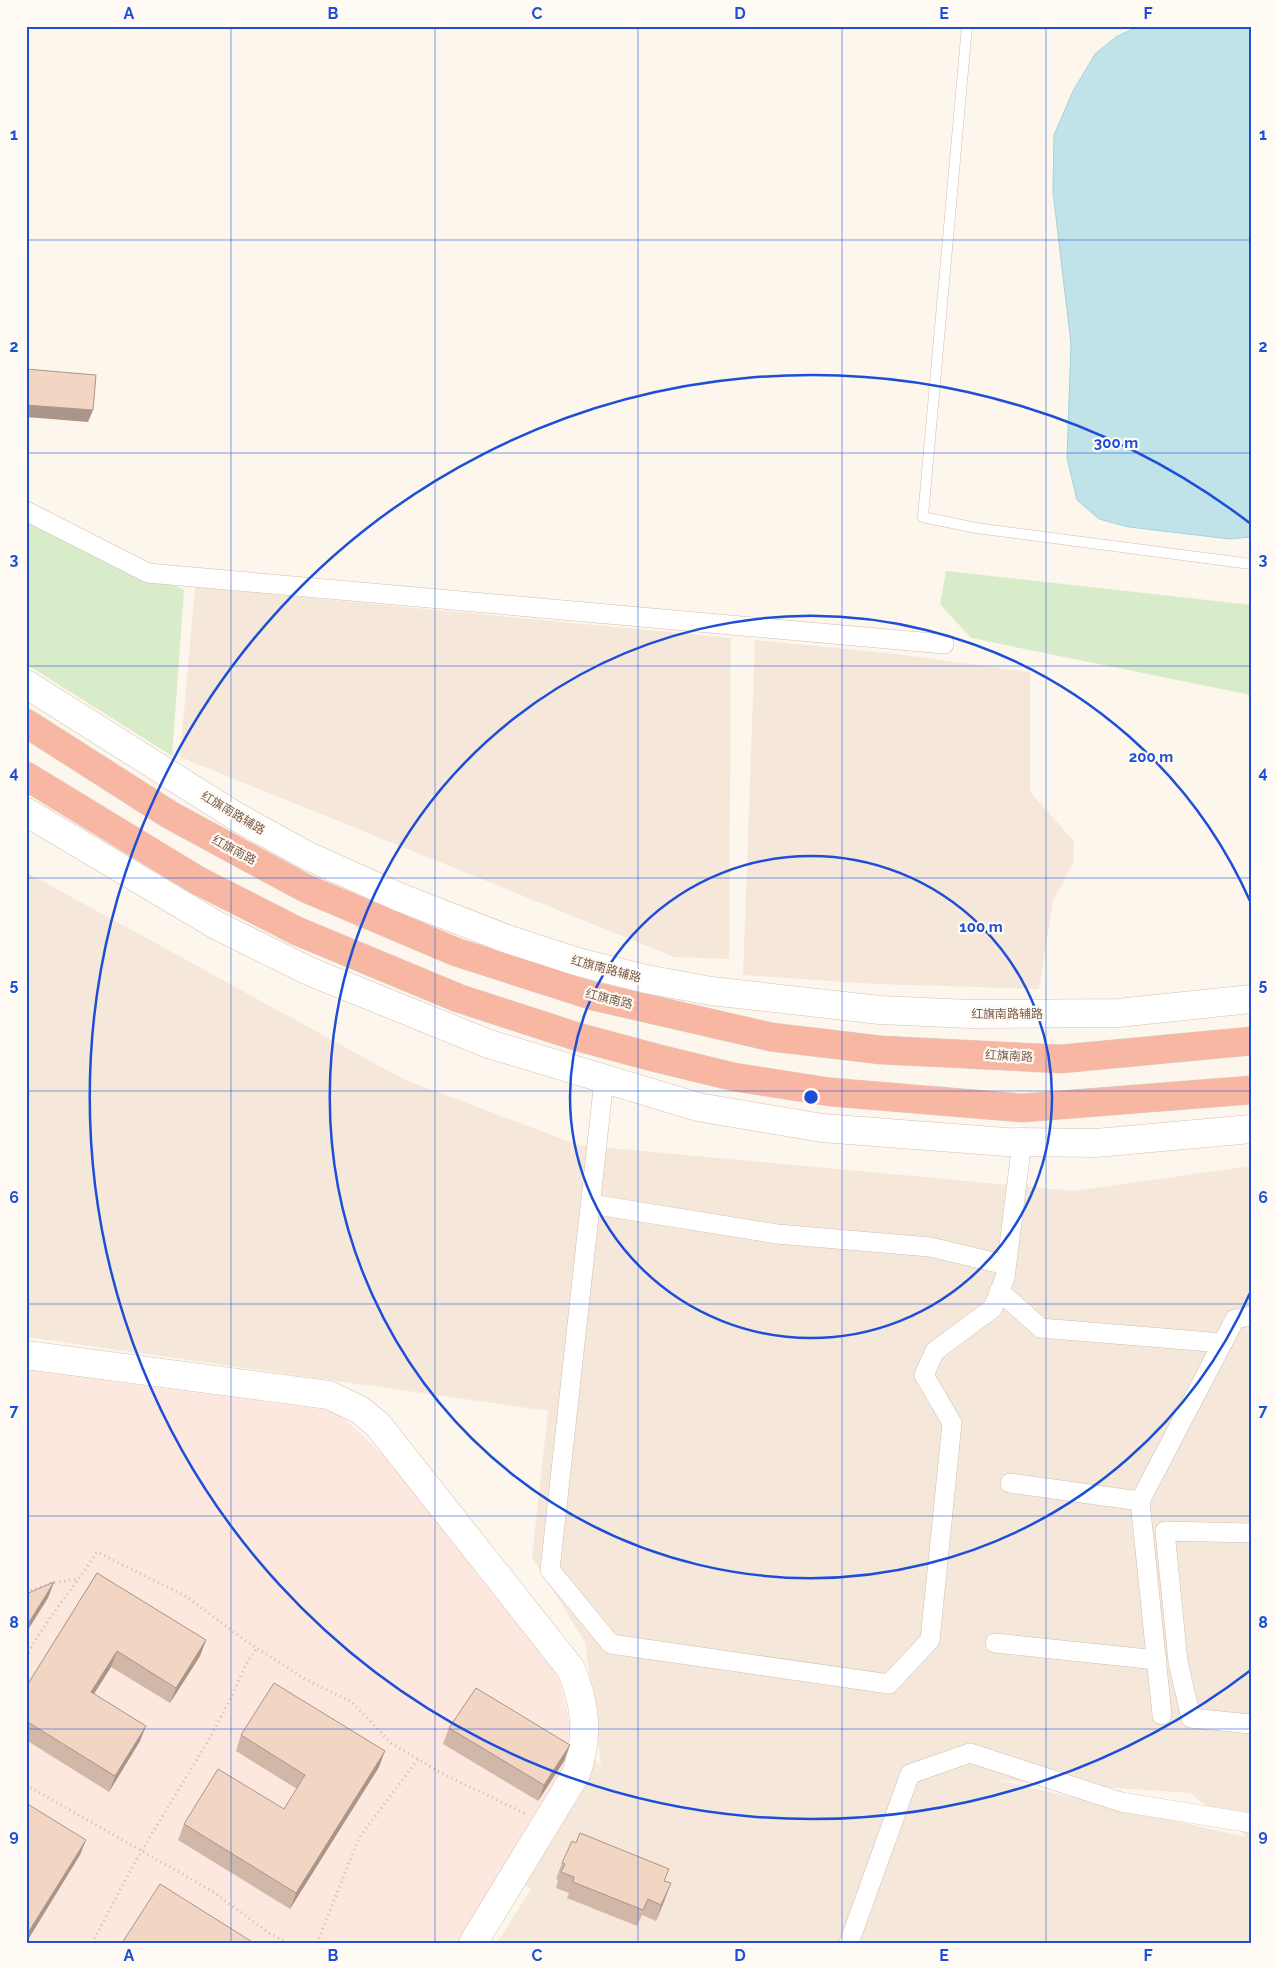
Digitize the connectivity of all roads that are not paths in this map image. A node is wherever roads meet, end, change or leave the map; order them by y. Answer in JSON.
{"nodes":[{"id":1,"x":967,"y":26,"type":"edge"},
{"id":2,"x":26,"y":511,"type":"edge"},
{"id":3,"x":1251,"y":564,"type":"edge"},
{"id":4,"x":944,"y":644,"type":"dead end"},
{"id":5,"x":26,"y":684,"type":"edge"},
{"id":6,"x":26,"y":723,"type":"edge"},
{"id":7,"x":26,"y":776,"type":"edge"},
{"id":8,"x":26,"y":812,"type":"edge"},
{"id":9,"x":1251,"y":1000,"type":"edge"},
{"id":10,"x":1251,"y":1040,"type":"edge"},
{"id":11,"x":604,"y":1080,"type":"junction"},
{"id":12,"x":1251,"y":1090,"type":"edge"},
{"id":13,"x":1251,"y":1129,"type":"edge"},
{"id":14,"x":1022,"y":1142,"type":"junction"},
{"id":15,"x":591,"y":1204,"type":"junction"},
{"id":16,"x":1006,"y":1265,"type":"junction"},
{"id":17,"x":999,"y":1291,"type":"junction"},
{"id":18,"x":1251,"y":1316,"type":"edge"},
{"id":19,"x":1223,"y":1343,"type":"junction"},
{"id":20,"x":26,"y":1355,"type":"edge"},
{"id":21,"x":1010,"y":1483,"type":"dead end"},
{"id":22,"x":1140,"y":1501,"type":"junction"},
{"id":23,"x":1251,"y":1533,"type":"edge"},
{"id":24,"x":995,"y":1643,"type":"dead end"},
{"id":25,"x":1157,"y":1660,"type":"junction"},
{"id":26,"x":1162,"y":1716,"type":"dead end"},
{"id":27,"x":1251,"y":1724,"type":"edge"},
{"id":28,"x":1251,"y":1823,"type":"edge"},
{"id":29,"x":473,"y":1943,"type":"edge"},
{"id":30,"x":849,"y":1943,"type":"edge"}],
"edges":[{"from":1,"to":3,"type":"lane"},
{"from":2,"to":4,"type":"street"},
{"from":5,"to":9,"type":"main road","name":"红旗南路辅路"},
{"from":6,"to":10,"type":"highway","name":"红旗南路"},
{"from":7,"to":12,"type":"highway"},
{"from":8,"to":11,"type":"main road"},
{"from":11,"to":14,"type":"main road"},
{"from":11,"to":15,"type":"street"},
{"from":13,"to":14,"type":"main road"},
{"from":14,"to":16,"type":"street"},
{"from":15,"to":16,"type":"street"},
{"from":15,"to":17,"type":"street"},
{"from":16,"to":17,"type":"street"},
{"from":17,"to":19,"type":"street"},
{"from":18,"to":19,"type":"street"},
{"from":19,"to":22,"type":"street"},
{"from":20,"to":29,"type":"main road"},
{"from":21,"to":22,"type":"street"},
{"from":22,"to":25,"type":"street"},
{"from":23,"to":27,"type":"street"},
{"from":24,"to":25,"type":"street"},
{"from":25,"to":26,"type":"street"},
{"from":28,"to":30,"type":"street"}]}
